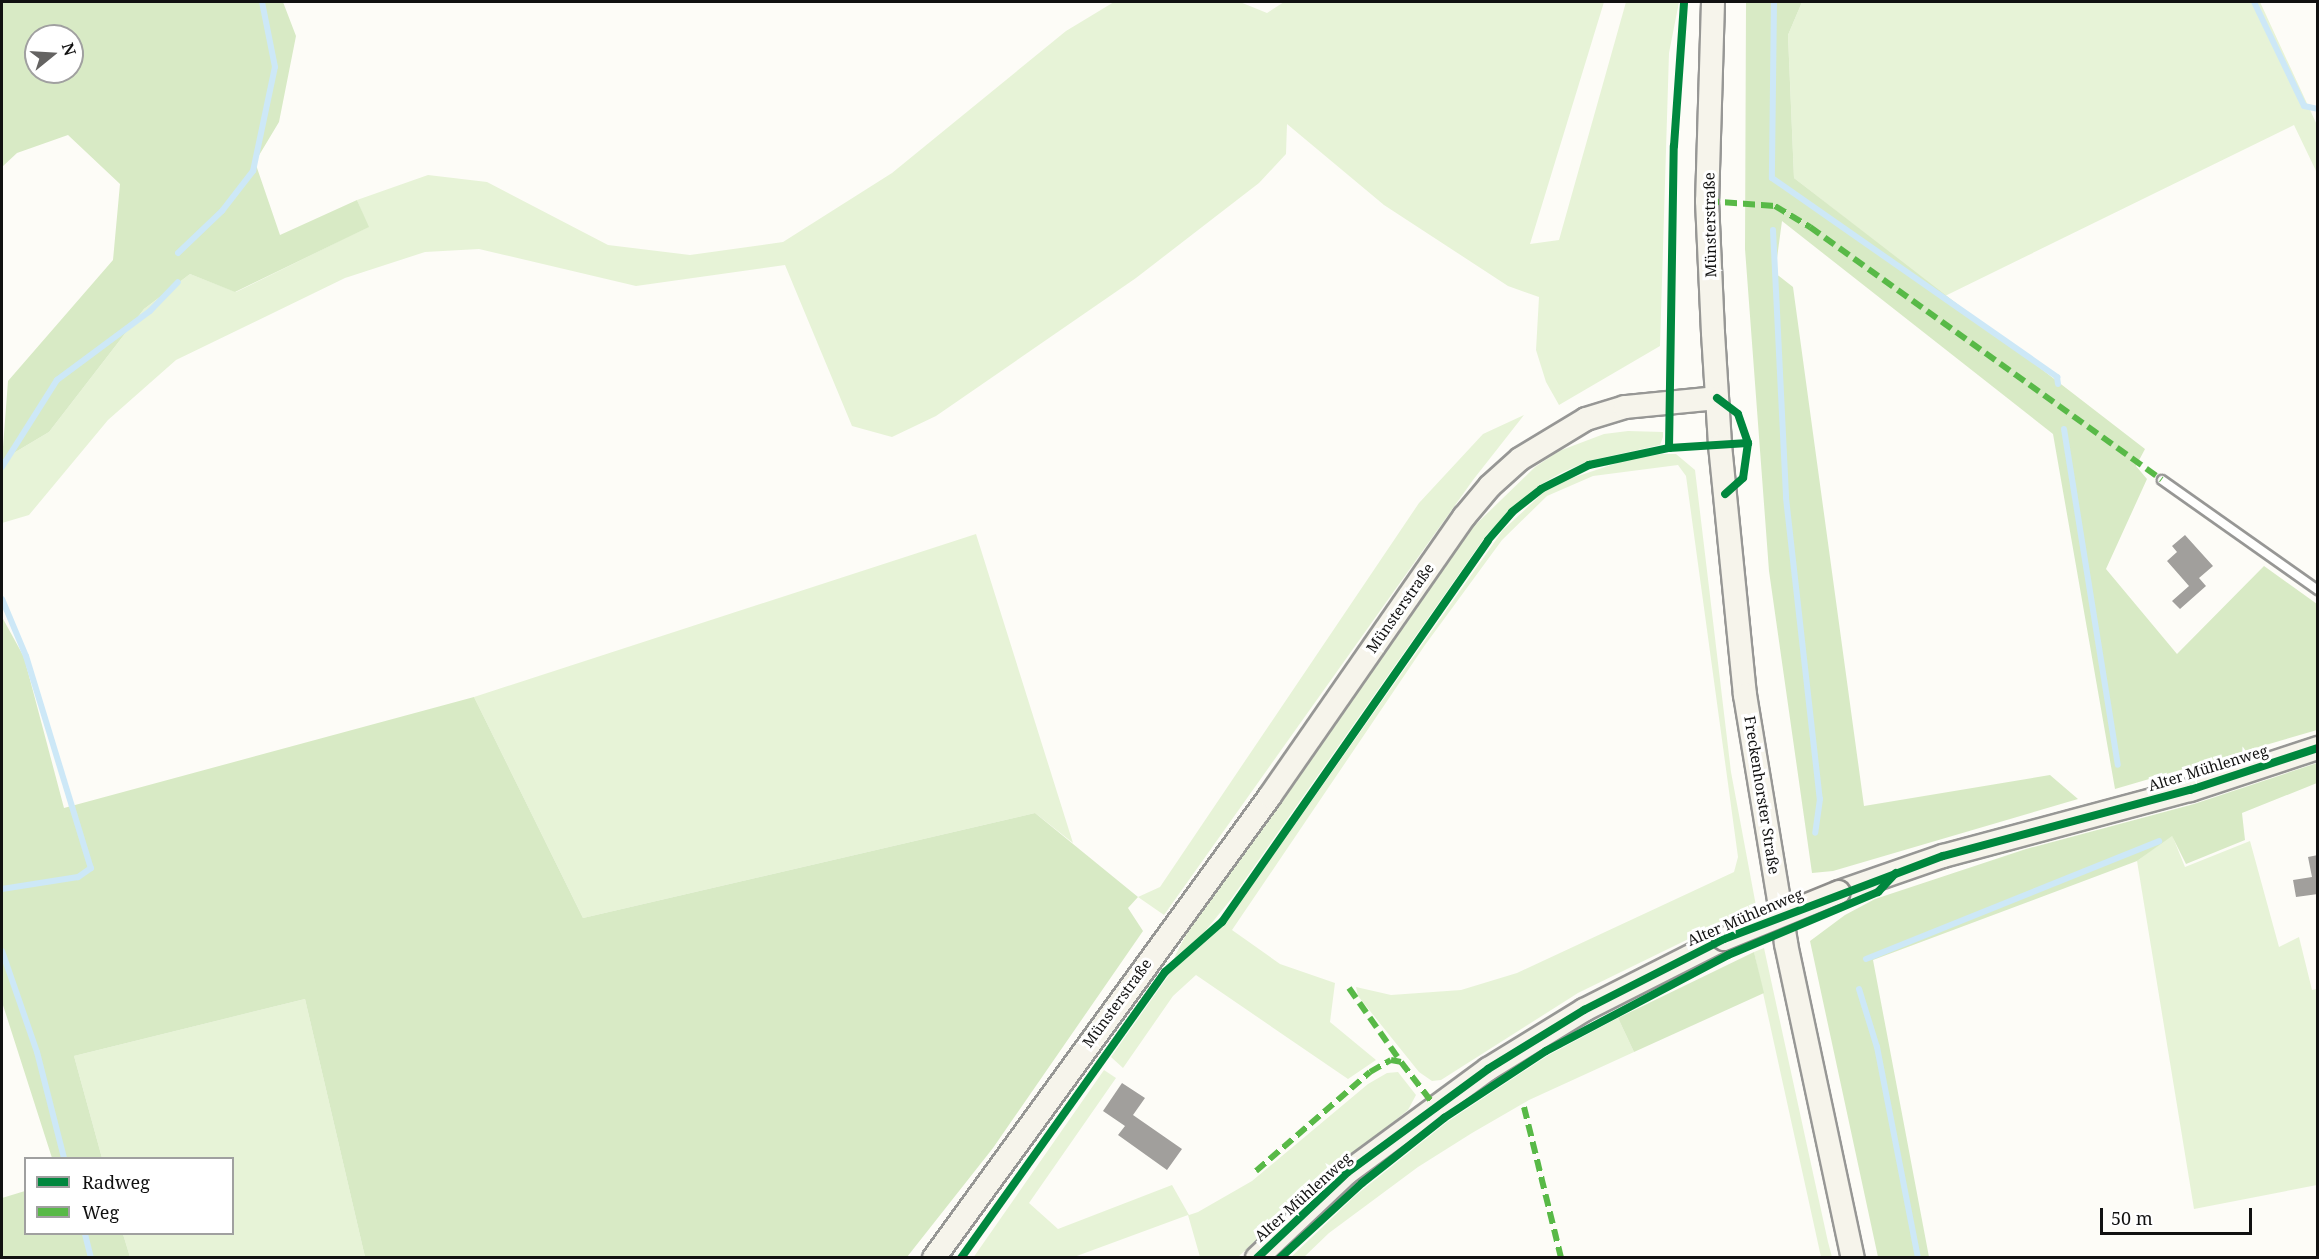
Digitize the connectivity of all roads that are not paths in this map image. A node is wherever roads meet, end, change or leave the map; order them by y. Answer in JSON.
{"nodes":[{"id":1,"x":1713,"y":2,"type":"edge"},
{"id":2,"x":1717,"y":398,"type":"junction"},
{"id":3,"x":2162,"y":480,"type":"dead end"},
{"id":4,"x":2318,"y":590,"type":"edge"},
{"id":5,"x":2318,"y":748,"type":"edge"},
{"id":6,"x":934,"y":1257,"type":"edge"},
{"id":7,"x":1257,"y":1257,"type":"edge"},
{"id":8,"x":1853,"y":1257,"type":"edge"}],
"edges":[{"from":1,"to":2,"type":"main road","name":"Münsterstraße"},
{"from":2,"to":6,"type":"main road","name":"Münsterstraße"},
{"from":2,"to":8,"type":"main road","name":"Freckenhorster Straße"},
{"from":3,"to":4,"type":"lane"},
{"from":5,"to":7,"type":"main road","name":"Alter Mühlenweg","bridge":true}]}
